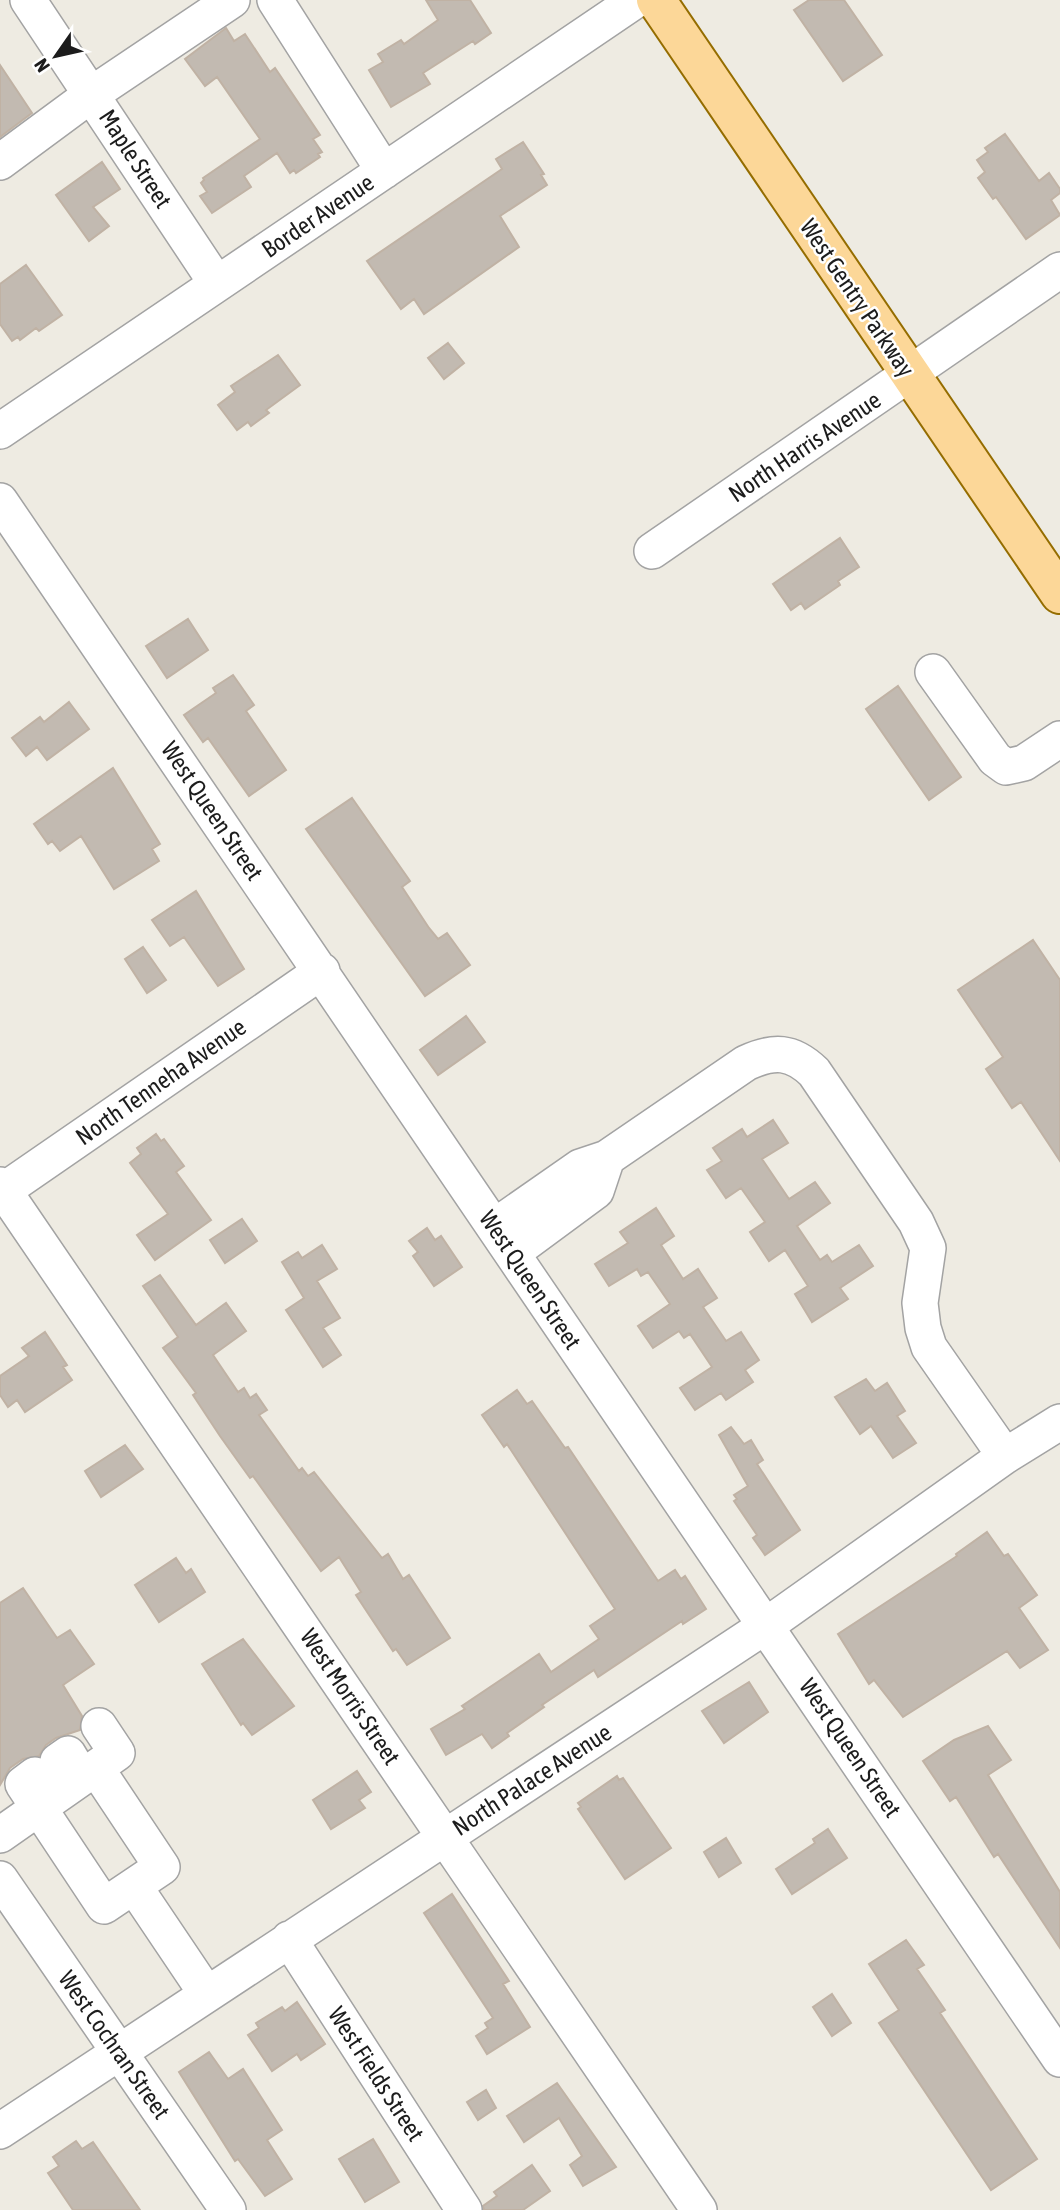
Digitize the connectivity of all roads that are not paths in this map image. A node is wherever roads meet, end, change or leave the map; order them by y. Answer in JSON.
{"nodes":[{"id":1,"x":28,"y":0,"type":"edge"},
{"id":2,"x":232,"y":0,"type":"edge"},
{"id":3,"x":275,"y":0,"type":"edge"},
{"id":4,"x":636,"y":0,"type":"edge"},
{"id":5,"x":656,"y":0,"type":"edge"},
{"id":6,"x":92,"y":94,"type":"junction"},
{"id":7,"x":0,"y":162,"type":"edge"},
{"id":8,"x":384,"y":171,"type":"junction"},
{"id":9,"x":1060,"y":270,"type":"edge"},
{"id":10,"x":217,"y":284,"type":"junction"},
{"id":11,"x":909,"y":376,"type":"junction"},
{"id":12,"x":0,"y":430,"type":"edge"},
{"id":13,"x":0,"y":501,"type":"edge"},
{"id":14,"x":652,"y":551,"type":"dead end"},
{"id":15,"x":1060,"y":594,"type":"edge"},
{"id":16,"x":933,"y":672,"type":"dead end"},
{"id":17,"x":1060,"y":740,"type":"edge"},
{"id":18,"x":322,"y":971,"type":"junction"},
{"id":19,"x":1,"y":1189,"type":"edge"},
{"id":20,"x":503,"y":1240,"type":"junction"},
{"id":21,"x":1060,"y":1422,"type":"edge"},
{"id":22,"x":1006,"y":1457,"type":"junction"},
{"id":23,"x":767,"y":1625,"type":"junction"},
{"id":24,"x":99,"y":1726,"type":"dead end"},
{"id":25,"x":62,"y":1778,"type":"junction"},
{"id":26,"x":0,"y":1835,"type":"edge"},
{"id":27,"x":445,"y":1837,"type":"junction"},
{"id":28,"x":0,"y":1879,"type":"edge"},
{"id":29,"x":135,"y":1885,"type":"junction"},
{"id":30,"x":289,"y":1939,"type":"junction"},
{"id":31,"x":206,"y":1993,"type":"junction"},
{"id":32,"x":118,"y":2051,"type":"junction"},
{"id":33,"x":1060,"y":2059,"type":"edge"},
{"id":34,"x":0,"y":2131,"type":"edge"},
{"id":35,"x":228,"y":2210,"type":"edge"},
{"id":36,"x":464,"y":2210,"type":"edge"},
{"id":37,"x":699,"y":2210,"type":"edge"}],
"edges":[{"from":1,"to":6,"type":"street","name":"Maple Street"},
{"from":2,"to":6,"type":"street"},
{"from":3,"to":8,"type":"street"},
{"from":4,"to":8,"type":"street","name":"Border Avenue"},
{"from":5,"to":11,"type":"main road","name":"West Gentry Parkway"},
{"from":6,"to":7,"type":"street"},
{"from":6,"to":10,"type":"street","name":"Maple Street"},
{"from":8,"to":10,"type":"street","name":"Border Avenue"},
{"from":9,"to":11,"type":"street","name":"North Harris Avenue"},
{"from":10,"to":12,"type":"street","name":"Border Avenue"},
{"from":11,"to":14,"type":"street","name":"North Harris Avenue"},
{"from":11,"to":15,"type":"main road","name":"West Gentry Parkway"},
{"from":13,"to":18,"type":"street","name":"West Queen Street"},
{"from":16,"to":17,"type":"street"},
{"from":18,"to":19,"type":"street","name":"North Tenneha Avenue"},
{"from":18,"to":20,"type":"street","name":"West Queen Street"},
{"from":19,"to":27,"type":"street","name":"West Morris Street"},
{"from":20,"to":22,"type":"street"},
{"from":20,"to":23,"type":"street","name":"West Queen Street"},
{"from":21,"to":22,"type":"street","name":"North Palace Avenue"},
{"from":22,"to":23,"type":"street","name":"North Palace Avenue"},
{"from":23,"to":27,"type":"street","name":"North Palace Avenue"},
{"from":23,"to":33,"type":"street","name":"West Queen Street"},
{"from":24,"to":25,"type":"street"},
{"from":25,"to":26,"type":"street"},
{"from":25,"to":29,"type":"street"},
{"from":25,"to":29,"type":"street"},
{"from":27,"to":30,"type":"street","name":"North Palace Avenue"},
{"from":27,"to":37,"type":"street","name":"West Morris Street"},
{"from":28,"to":32,"type":"street","name":"West Cochran Street"},
{"from":29,"to":31,"type":"street"},
{"from":30,"to":31,"type":"street","name":"North Palace Avenue"},
{"from":30,"to":36,"type":"street","name":"West Fields Street"},
{"from":31,"to":32,"type":"street","name":"North Palace Avenue"},
{"from":32,"to":34,"type":"street","name":"North Palace Avenue"},
{"from":32,"to":35,"type":"street","name":"West Cochran Street"}]}
